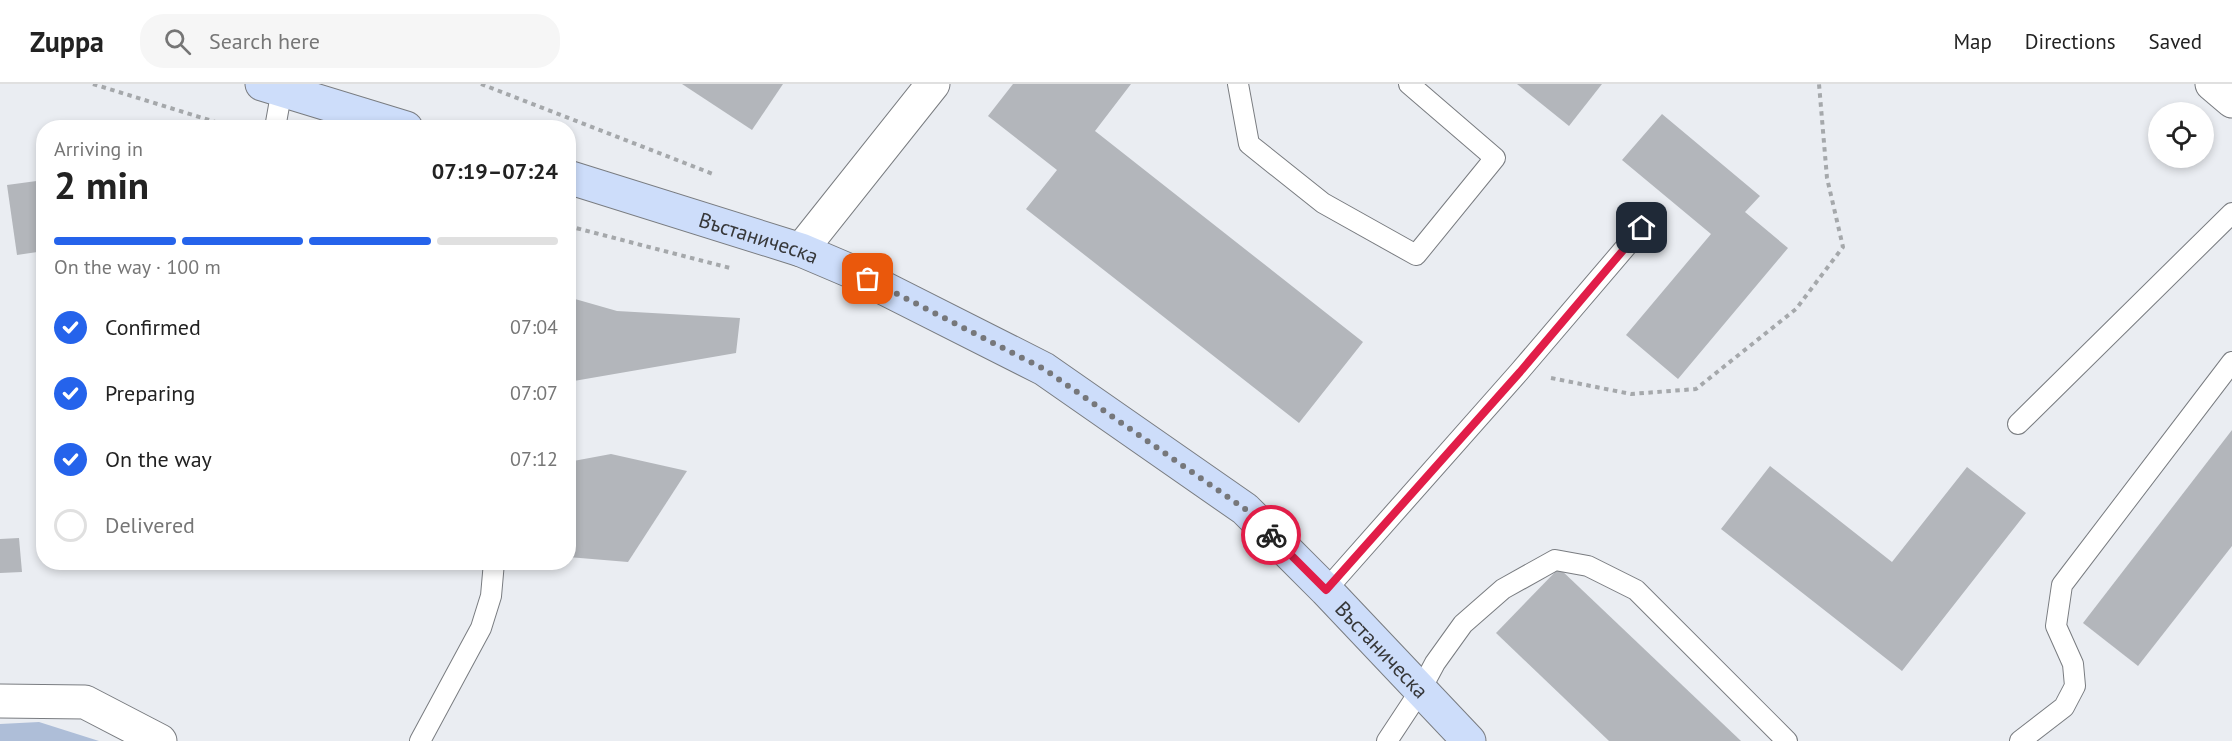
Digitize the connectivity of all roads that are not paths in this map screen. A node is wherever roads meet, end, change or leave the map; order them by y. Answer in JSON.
{"nodes":[{"id":1,"x":933,"y":84,"type":"edge"},
{"id":2,"x":1238,"y":84,"type":"edge"},
{"id":3,"x":1409,"y":84,"type":"edge"},
{"id":4,"x":2212,"y":84,"type":"edge"},
{"id":5,"x":272,"y":87,"type":"edge"},
{"id":6,"x":2232,"y":101,"type":"edge"},
{"id":7,"x":274,"y":120,"type":"edge"},
{"id":8,"x":380,"y":120,"type":"edge"},
{"id":9,"x":576,"y":180,"type":"edge"},
{"id":10,"x":2232,"y":213,"type":"edge"},
{"id":11,"x":1642,"y":228,"type":"dead end"},
{"id":12,"x":801,"y":250,"type":"junction"},
{"id":13,"x":2232,"y":362,"type":"edge"},
{"id":14,"x":2018,"y":424,"type":"dead end"},
{"id":15,"x":493,"y":570,"type":"edge"},
{"id":16,"x":1326,"y":590,"type":"junction"},
{"id":17,"x":1420,"y":691,"type":"junction"},
{"id":18,"x":0,"y":701,"type":"edge"},
{"id":19,"x":160,"y":741,"type":"edge"},
{"id":20,"x":420,"y":741,"type":"edge"},
{"id":21,"x":1387,"y":741,"type":"edge"},
{"id":22,"x":1469,"y":741,"type":"edge"},
{"id":23,"x":1787,"y":741,"type":"edge"},
{"id":24,"x":2020,"y":741,"type":"edge"}],
"edges":[{"from":1,"to":12,"type":"street"},
{"from":2,"to":3,"type":"lane"},
{"from":4,"to":6,"type":"street"},
{"from":5,"to":7,"type":"lane"},
{"from":5,"to":8,"type":"main road"},
{"from":9,"to":12,"type":"main road","name":"Въстаническа"},
{"from":10,"to":14,"type":"lane"},
{"from":11,"to":16,"type":"lane"},
{"from":12,"to":16,"type":"main road","name":"Въстаническа"},
{"from":13,"to":24,"type":"lane"},
{"from":15,"to":20,"type":"lane"},
{"from":16,"to":17,"type":"main road","name":"Въстаническа"},
{"from":17,"to":21,"type":"lane"},
{"from":17,"to":22,"type":"main road","name":"Въстаническа"},
{"from":17,"to":23,"type":"lane"},
{"from":18,"to":19,"type":"street"}]}
